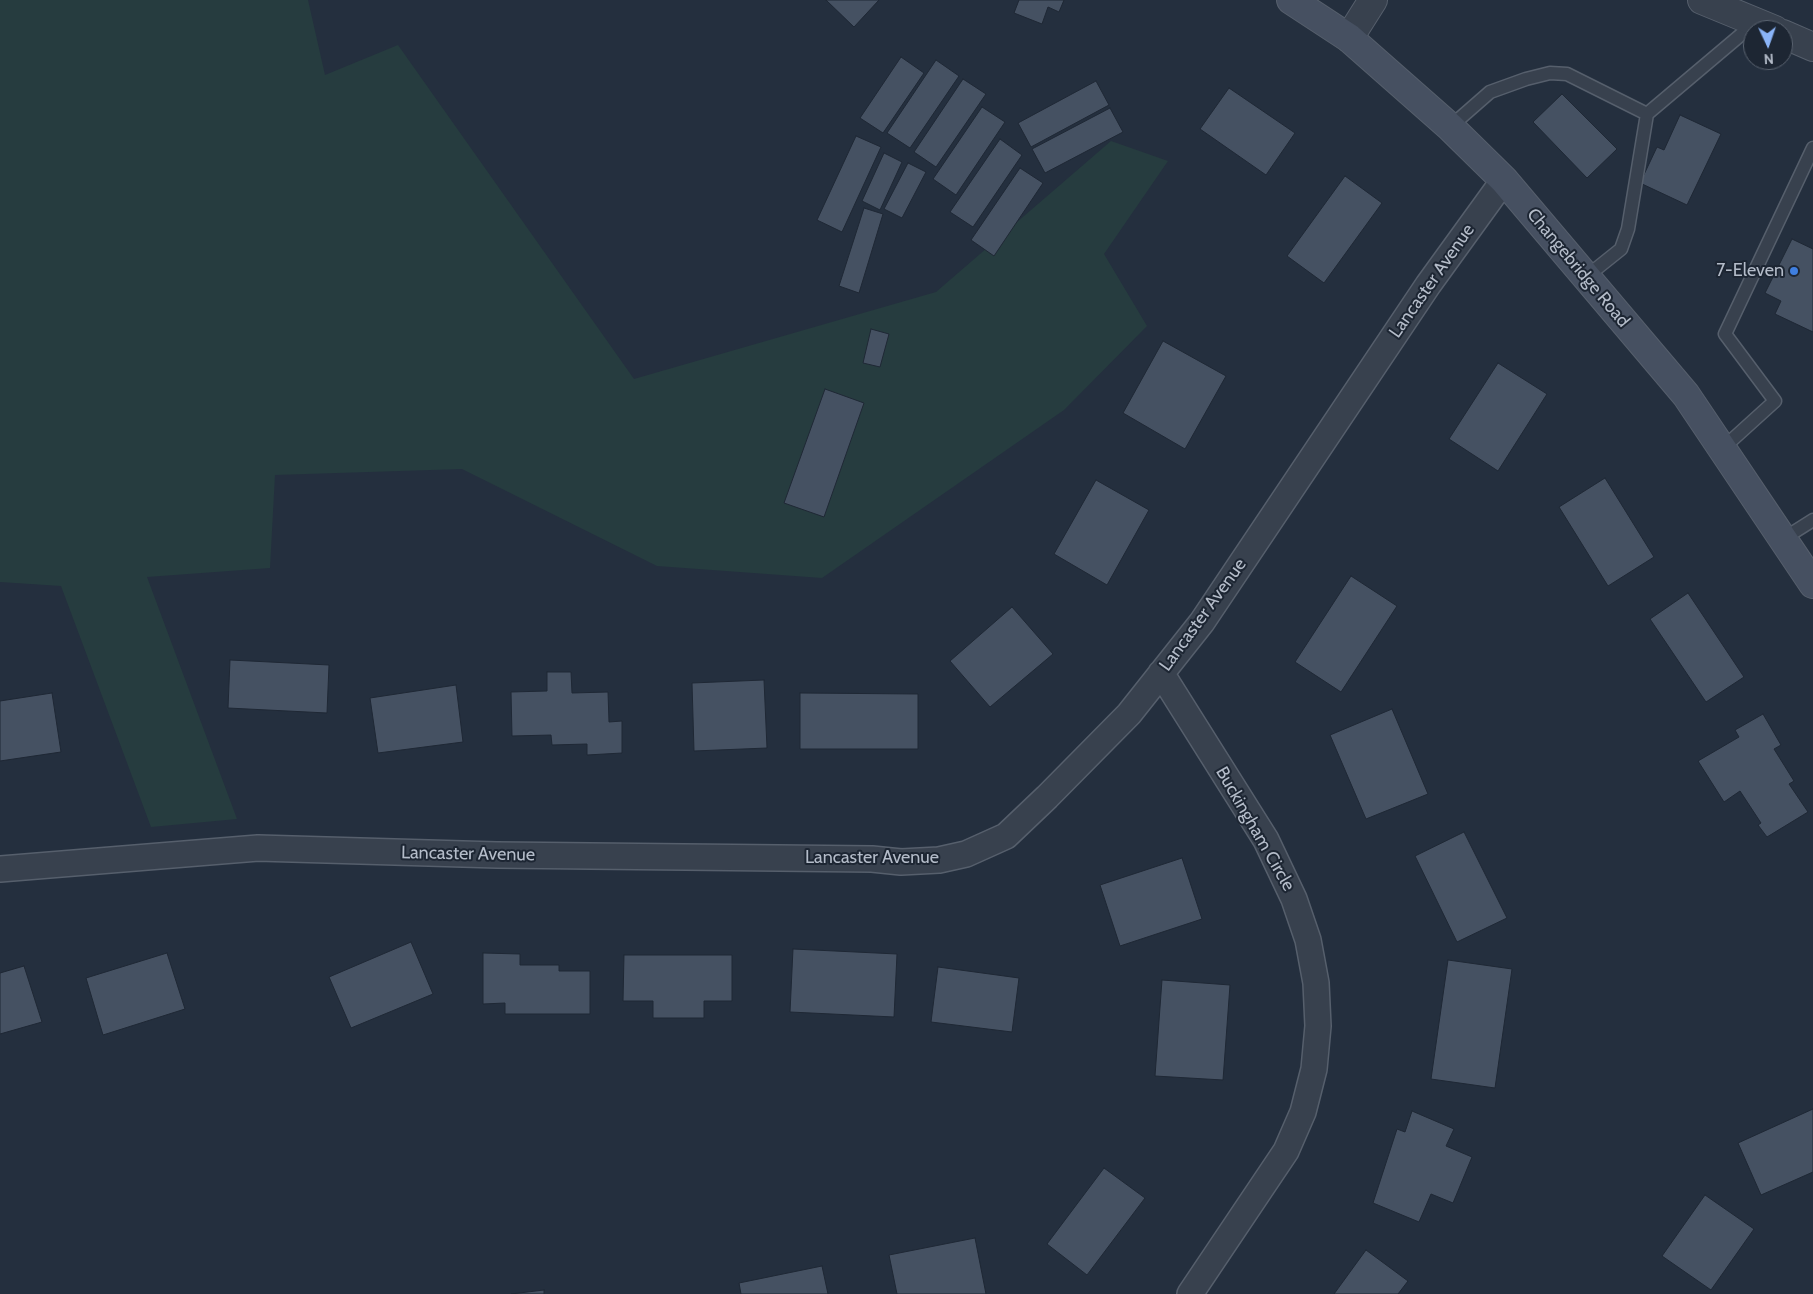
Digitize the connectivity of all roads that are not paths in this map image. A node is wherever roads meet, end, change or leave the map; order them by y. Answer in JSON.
{"nodes":[{"id":1,"x":1292,"y":0,"type":"edge"},
{"id":2,"x":1373,"y":0,"type":"edge"},
{"id":3,"x":1716,"y":3,"type":"edge"},
{"id":4,"x":1752,"y":20,"type":"edge"},
{"id":5,"x":1349,"y":38,"type":"junction"},
{"id":6,"x":1793,"y":38,"type":"edge"},
{"id":7,"x":1743,"y":42,"type":"edge"},
{"id":8,"x":1813,"y":47,"type":"edge"},
{"id":9,"x":1647,"y":114,"type":"junction"},
{"id":10,"x":1450,"y":128,"type":"junction"},
{"id":11,"x":1813,"y":148,"type":"edge"},
{"id":12,"x":1504,"y":180,"type":"junction"},
{"id":13,"x":1586,"y":277,"type":"junction"},
{"id":14,"x":1722,"y":448,"type":"junction"},
{"id":15,"x":1813,"y":520,"type":"edge"},
{"id":16,"x":1783,"y":539,"type":"junction"},
{"id":17,"x":1813,"y":584,"type":"edge"},
{"id":18,"x":1161,"y":673,"type":"junction"},
{"id":19,"x":0,"y":869,"type":"edge"},
{"id":20,"x":1190,"y":1294,"type":"edge"}],
"edges":[{"from":1,"to":5,"type":"main road","name":"Changebridge Road"},
{"from":2,"to":5,"type":"street"},
{"from":3,"to":4,"type":"street"},
{"from":5,"to":10,"type":"main road","name":"Changebridge Road"},
{"from":6,"to":8,"type":"street"},
{"from":7,"to":9,"type":"lane"},
{"from":9,"to":10,"type":"lane"},
{"from":9,"to":13,"type":"lane"},
{"from":10,"to":12,"type":"main road","name":"Changebridge Road"},
{"from":11,"to":14,"type":"lane"},
{"from":12,"to":13,"type":"main road","name":"Changebridge Road"},
{"from":12,"to":18,"type":"street","name":"Lancaster Avenue"},
{"from":13,"to":14,"type":"main road","name":"Changebridge Road"},
{"from":14,"to":16,"type":"main road","name":"Changebridge Road"},
{"from":15,"to":16,"type":"lane"},
{"from":16,"to":17,"type":"main road","name":"Changebridge Road"},
{"from":18,"to":19,"type":"street","name":"Lancaster Avenue"},
{"from":18,"to":20,"type":"street","name":"Buckingham Circle"}]}
